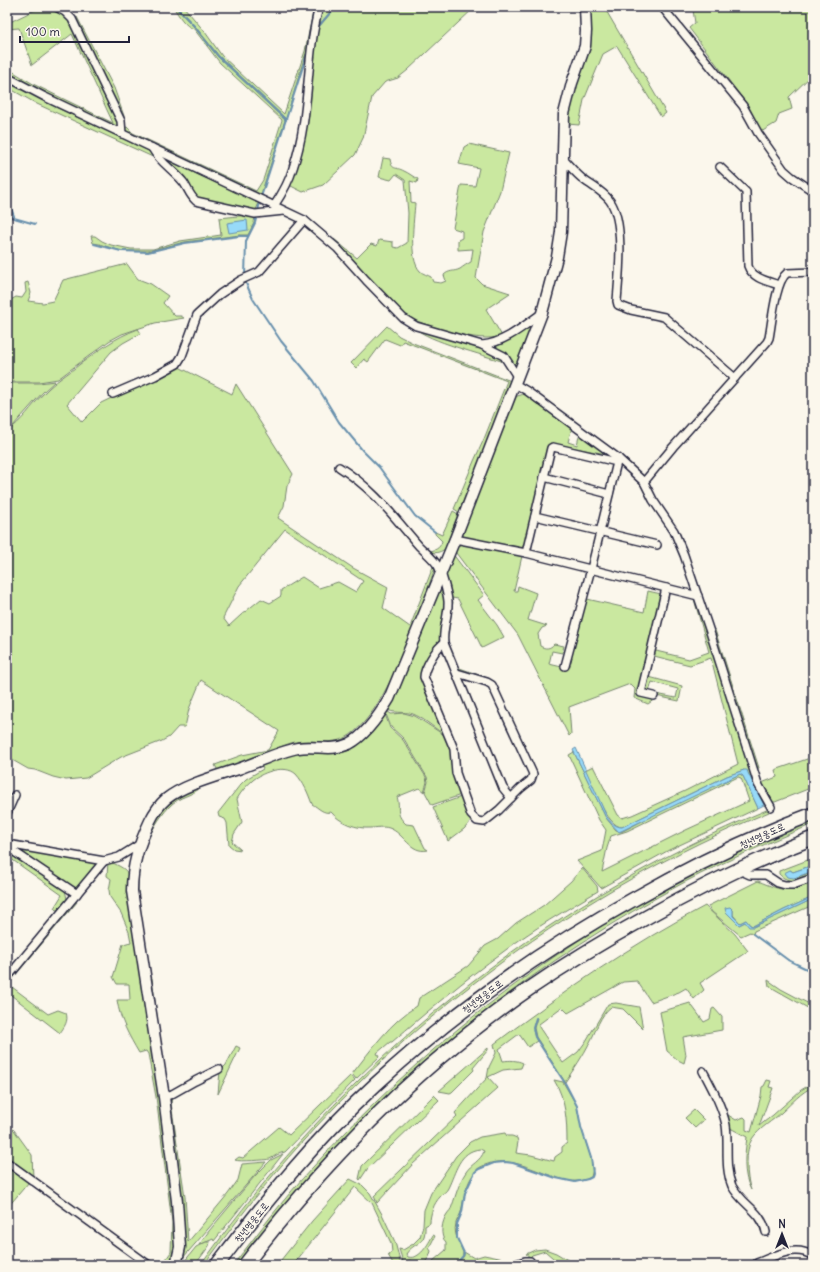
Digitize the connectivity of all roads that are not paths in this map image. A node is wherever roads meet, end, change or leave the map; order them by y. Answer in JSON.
{"nodes":[{"id":1,"x":56,"y":7,"type":"edge"},
{"id":2,"x":319,"y":7,"type":"edge"},
{"id":3,"x":586,"y":7,"type":"edge"},
{"id":4,"x":662,"y":7,"type":"edge"},
{"id":5,"x":7,"y":77,"type":"edge"},
{"id":6,"x":122,"y":134,"type":"junction"},
{"id":7,"x":152,"y":148,"type":"junction"},
{"id":8,"x":562,"y":158,"type":"junction"},
{"id":9,"x":720,"y":167,"type":"dead end"},
{"id":10,"x":813,"y":190,"type":"edge"},
{"id":11,"x":274,"y":206,"type":"junction"},
{"id":12,"x":284,"y":211,"type":"junction"},
{"id":13,"x":304,"y":220,"type":"junction"},
{"id":14,"x":813,"y":272,"type":"edge"},
{"id":15,"x":779,"y":285,"type":"junction"},
{"id":16,"x":542,"y":313,"type":"junction"},
{"id":17,"x":482,"y":344,"type":"junction"},
{"id":18,"x":735,"y":378,"type":"junction"},
{"id":19,"x":516,"y":381,"type":"junction"},
{"id":20,"x":113,"y":394,"type":"dead end"},
{"id":21,"x":618,"y":460,"type":"junction"},
{"id":22,"x":339,"y":467,"type":"dead end"},
{"id":23,"x":544,"y":477,"type":"junction"},
{"id":24,"x":644,"y":482,"type":"junction"},
{"id":25,"x":609,"y":494,"type":"junction"},
{"id":26,"x":535,"y":516,"type":"junction"},
{"id":27,"x":600,"y":531,"type":"junction"},
{"id":28,"x":455,"y":540,"type":"junction"},
{"id":29,"x":657,"y":544,"type":"dead end"},
{"id":30,"x":526,"y":553,"type":"junction"},
{"id":31,"x":591,"y":569,"type":"junction"},
{"id":32,"x":441,"y":573,"type":"junction"},
{"id":33,"x":666,"y":588,"type":"junction"},
{"id":34,"x":698,"y":596,"type":"junction"},
{"id":35,"x":444,"y":643,"type":"junction"},
{"id":36,"x":566,"y":666,"type":"dead end"},
{"id":37,"x":457,"y":673,"type":"junction"},
{"id":38,"x":654,"y":696,"type":"dead end"},
{"id":39,"x":15,"y":795,"type":"dead end"},
{"id":40,"x":511,"y":798,"type":"junction"},
{"id":41,"x":771,"y":807,"type":"dead end"},
{"id":42,"x":7,"y":813,"type":"edge"},
{"id":43,"x":813,"y":814,"type":"edge"},
{"id":44,"x":813,"y":838,"type":"edge"},
{"id":45,"x":7,"y":844,"type":"edge"},
{"id":46,"x":140,"y":844,"type":"junction"},
{"id":47,"x":7,"y":848,"type":"edge"},
{"id":48,"x":104,"y":861,"type":"junction"},
{"id":49,"x":739,"y":870,"type":"junction"},
{"id":50,"x":813,"y":878,"type":"edge"},
{"id":51,"x":76,"y":894,"type":"junction"},
{"id":52,"x":7,"y":978,"type":"edge"},
{"id":53,"x":219,"y":1070,"type":"dead end"},
{"id":54,"x":703,"y":1071,"type":"dead end"},
{"id":55,"x":164,"y":1097,"type":"junction"},
{"id":56,"x":7,"y":1162,"type":"edge"},
{"id":57,"x":766,"y":1232,"type":"dead end"},
{"id":58,"x":813,"y":1256,"type":"edge"},
{"id":59,"x":530,"y":1261,"type":"dead end"},
{"id":60,"x":757,"y":1263,"type":"dead end"},
{"id":61,"x":149,"y":1265,"type":"edge"},
{"id":62,"x":176,"y":1265,"type":"edge"},
{"id":63,"x":217,"y":1265,"type":"edge"},
{"id":64,"x":245,"y":1265,"type":"edge"},
{"id":65,"x":513,"y":1265,"type":"edge"}],
"edges":[{"from":1,"to":6,"type":"street"},
{"from":2,"to":11,"type":"street"},
{"from":3,"to":8,"type":"street"},
{"from":4,"to":10,"type":"street"},
{"from":5,"to":6,"type":"street"},
{"from":6,"to":7,"type":"street"},
{"from":7,"to":11,"type":"street"},
{"from":7,"to":12,"type":"street"},
{"from":8,"to":16,"type":"street"},
{"from":8,"to":18,"type":"street"},
{"from":9,"to":15,"type":"street"},
{"from":11,"to":12,"type":"street"},
{"from":12,"to":13,"type":"street"},
{"from":13,"to":17,"type":"street"},
{"from":13,"to":20,"type":"street"},
{"from":14,"to":15,"type":"street"},
{"from":15,"to":18,"type":"street"},
{"from":16,"to":17,"type":"street"},
{"from":16,"to":19,"type":"street"},
{"from":17,"to":19,"type":"street"},
{"from":18,"to":24,"type":"street"},
{"from":19,"to":21,"type":"street"},
{"from":19,"to":28,"type":"street"},
{"from":21,"to":23,"type":"street"},
{"from":21,"to":24,"type":"street"},
{"from":21,"to":25,"type":"street"},
{"from":22,"to":32,"type":"street"},
{"from":23,"to":25,"type":"street"},
{"from":23,"to":26,"type":"street"},
{"from":24,"to":34,"type":"street"},
{"from":25,"to":27,"type":"street"},
{"from":26,"to":27,"type":"street"},
{"from":26,"to":30,"type":"street"},
{"from":27,"to":29,"type":"street"},
{"from":27,"to":31,"type":"street"},
{"from":28,"to":30,"type":"street"},
{"from":28,"to":32,"type":"street"},
{"from":30,"to":31,"type":"street"},
{"from":31,"to":33,"type":"street"},
{"from":31,"to":36,"type":"street"},
{"from":32,"to":35,"type":"street"},
{"from":32,"to":46,"type":"street"},
{"from":33,"to":34,"type":"street"},
{"from":33,"to":38,"type":"street"},
{"from":34,"to":41,"type":"street"},
{"from":35,"to":37,"type":"street"},
{"from":35,"to":40,"type":"street"},
{"from":37,"to":40,"type":"street"},
{"from":37,"to":40,"type":"street"},
{"from":39,"to":42,"type":"street"},
{"from":43,"to":63,"type":"highway","name":"청년영웅도로"},
{"from":44,"to":49,"type":"highway"},
{"from":45,"to":48,"type":"street"},
{"from":46,"to":48,"type":"street"},
{"from":46,"to":55,"type":"street"},
{"from":47,"to":51,"type":"street"},
{"from":48,"to":51,"type":"street"},
{"from":49,"to":50,"type":"street"},
{"from":49,"to":64,"type":"highway"},
{"from":51,"to":52,"type":"street"},
{"from":53,"to":55,"type":"street"},
{"from":54,"to":57,"type":"street"},
{"from":55,"to":62,"type":"street"},
{"from":56,"to":61,"type":"street"},
{"from":58,"to":60,"type":"street"},
{"from":59,"to":65,"type":"street"}]}
